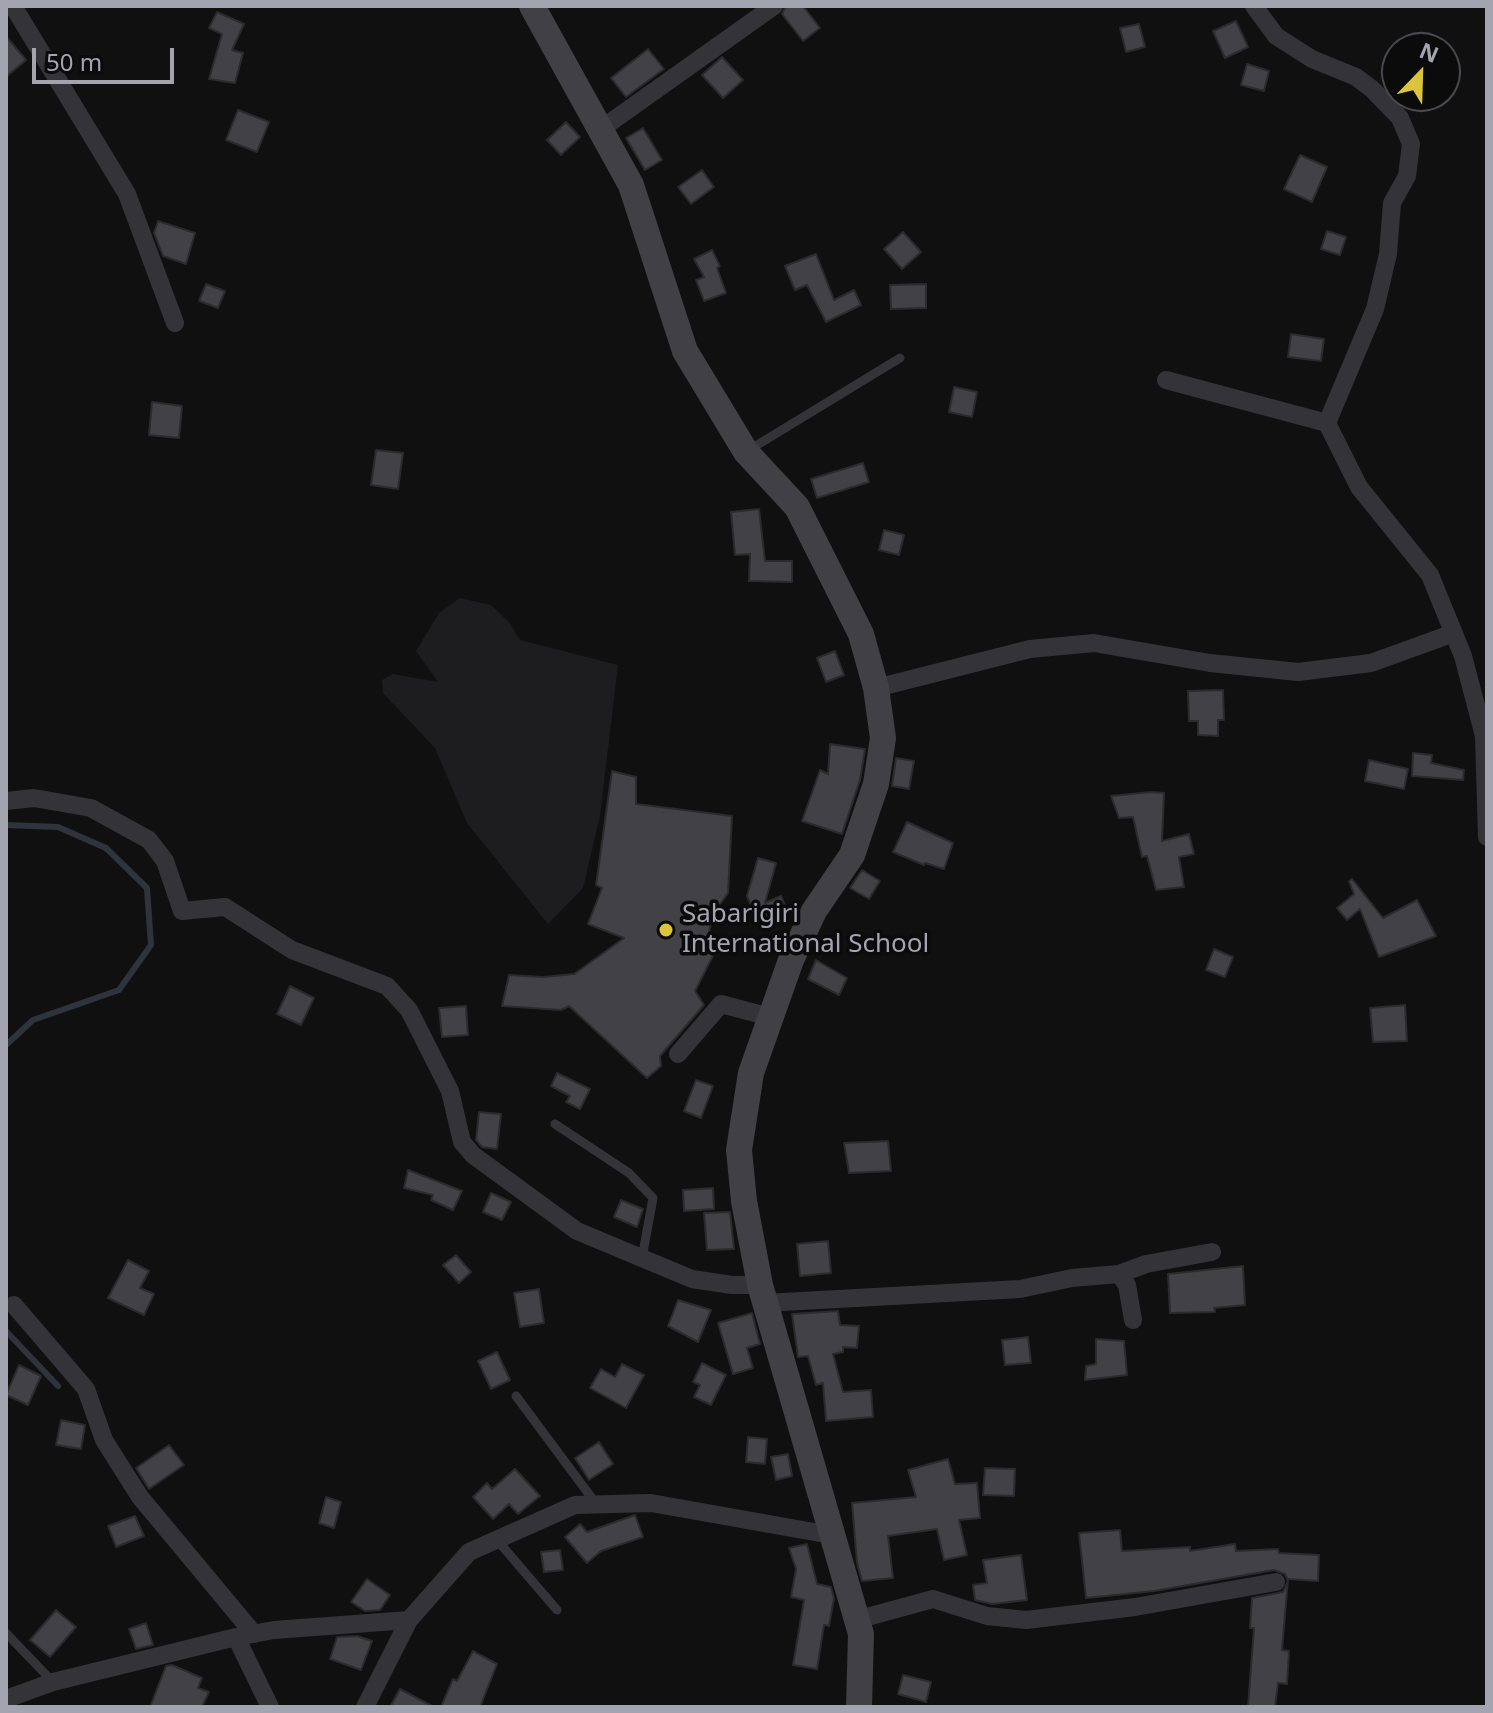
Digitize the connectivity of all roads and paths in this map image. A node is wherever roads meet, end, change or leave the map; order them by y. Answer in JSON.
{"nodes":[{"id":1,"x":13,"y":6,"type":"edge"},
{"id":2,"x":532,"y":6,"type":"edge"},
{"id":3,"x":774,"y":6,"type":"edge"},
{"id":4,"x":1254,"y":6,"type":"edge"},
{"id":5,"x":601,"y":129,"type":"junction"},
{"id":6,"x":175,"y":323,"type":"dead end"},
{"id":7,"x":900,"y":358,"type":"dead end"},
{"id":8,"x":1166,"y":380,"type":"dead end"},
{"id":9,"x":1327,"y":423,"type":"junction"},
{"id":10,"x":746,"y":452,"type":"junction"},
{"id":11,"x":1454,"y":633,"type":"junction"},
{"id":12,"x":876,"y":688,"type":"junction"},
{"id":13,"x":6,"y":801,"type":"edge"},
{"id":14,"x":1487,"y":837,"type":"edge"},
{"id":15,"x":770,"y":1017,"type":"junction"},
{"id":16,"x":678,"y":1054,"type":"dead end"},
{"id":17,"x":555,"y":1124,"type":"dead end"},
{"id":18,"x":1212,"y":1252,"type":"dead end"},
{"id":19,"x":642,"y":1258,"type":"junction"},
{"id":20,"x":1119,"y":1274,"type":"junction"},
{"id":21,"x":763,"y":1294,"type":"junction"},
{"id":22,"x":14,"y":1305,"type":"dead end"},
{"id":23,"x":1133,"y":1320,"type":"dead end"},
{"id":24,"x":516,"y":1396,"type":"dead end"},
{"id":25,"x":597,"y":1505,"type":"junction"},
{"id":26,"x":831,"y":1535,"type":"junction"},
{"id":27,"x":497,"y":1540,"type":"junction"},
{"id":28,"x":1276,"y":1582,"type":"dead end"},
{"id":29,"x":557,"y":1610,"type":"dead end"},
{"id":30,"x":409,"y":1620,"type":"junction"},
{"id":31,"x":856,"y":1620,"type":"junction"},
{"id":32,"x":6,"y":1633,"type":"edge"},
{"id":33,"x":245,"y":1635,"type":"junction"},
{"id":34,"x":53,"y":1682,"type":"junction"},
{"id":35,"x":6,"y":1699,"type":"edge"},
{"id":36,"x":270,"y":1707,"type":"edge"},
{"id":37,"x":365,"y":1707,"type":"edge"},
{"id":38,"x":859,"y":1707,"type":"edge"}],
"edges":[{"from":1,"to":6,"type":"street"},
{"from":2,"to":5,"type":"main road"},
{"from":3,"to":5,"type":"street"},
{"from":4,"to":9,"type":"street"},
{"from":5,"to":10,"type":"main road"},
{"from":7,"to":10,"type":"lane"},
{"from":8,"to":9,"type":"street"},
{"from":9,"to":11,"type":"street"},
{"from":10,"to":12,"type":"main road"},
{"from":11,"to":12,"type":"street"},
{"from":11,"to":14,"type":"street"},
{"from":12,"to":15,"type":"main road"},
{"from":13,"to":19,"type":"street"},
{"from":15,"to":16,"type":"street"},
{"from":15,"to":21,"type":"main road"},
{"from":17,"to":19,"type":"lane"},
{"from":18,"to":20,"type":"street"},
{"from":19,"to":21,"type":"street"},
{"from":20,"to":21,"type":"street"},
{"from":20,"to":23,"type":"street"},
{"from":21,"to":26,"type":"main road"},
{"from":22,"to":33,"type":"street"},
{"from":24,"to":25,"type":"lane"},
{"from":25,"to":26,"type":"street"},
{"from":25,"to":27,"type":"street"},
{"from":26,"to":31,"type":"main road"},
{"from":27,"to":29,"type":"lane"},
{"from":27,"to":30,"type":"street"},
{"from":28,"to":31,"type":"street"},
{"from":30,"to":33,"type":"street"},
{"from":30,"to":37,"type":"street"},
{"from":31,"to":38,"type":"main road"},
{"from":32,"to":34,"type":"lane"},
{"from":33,"to":34,"type":"street"},
{"from":33,"to":36,"type":"street"},
{"from":34,"to":35,"type":"street"}]}
